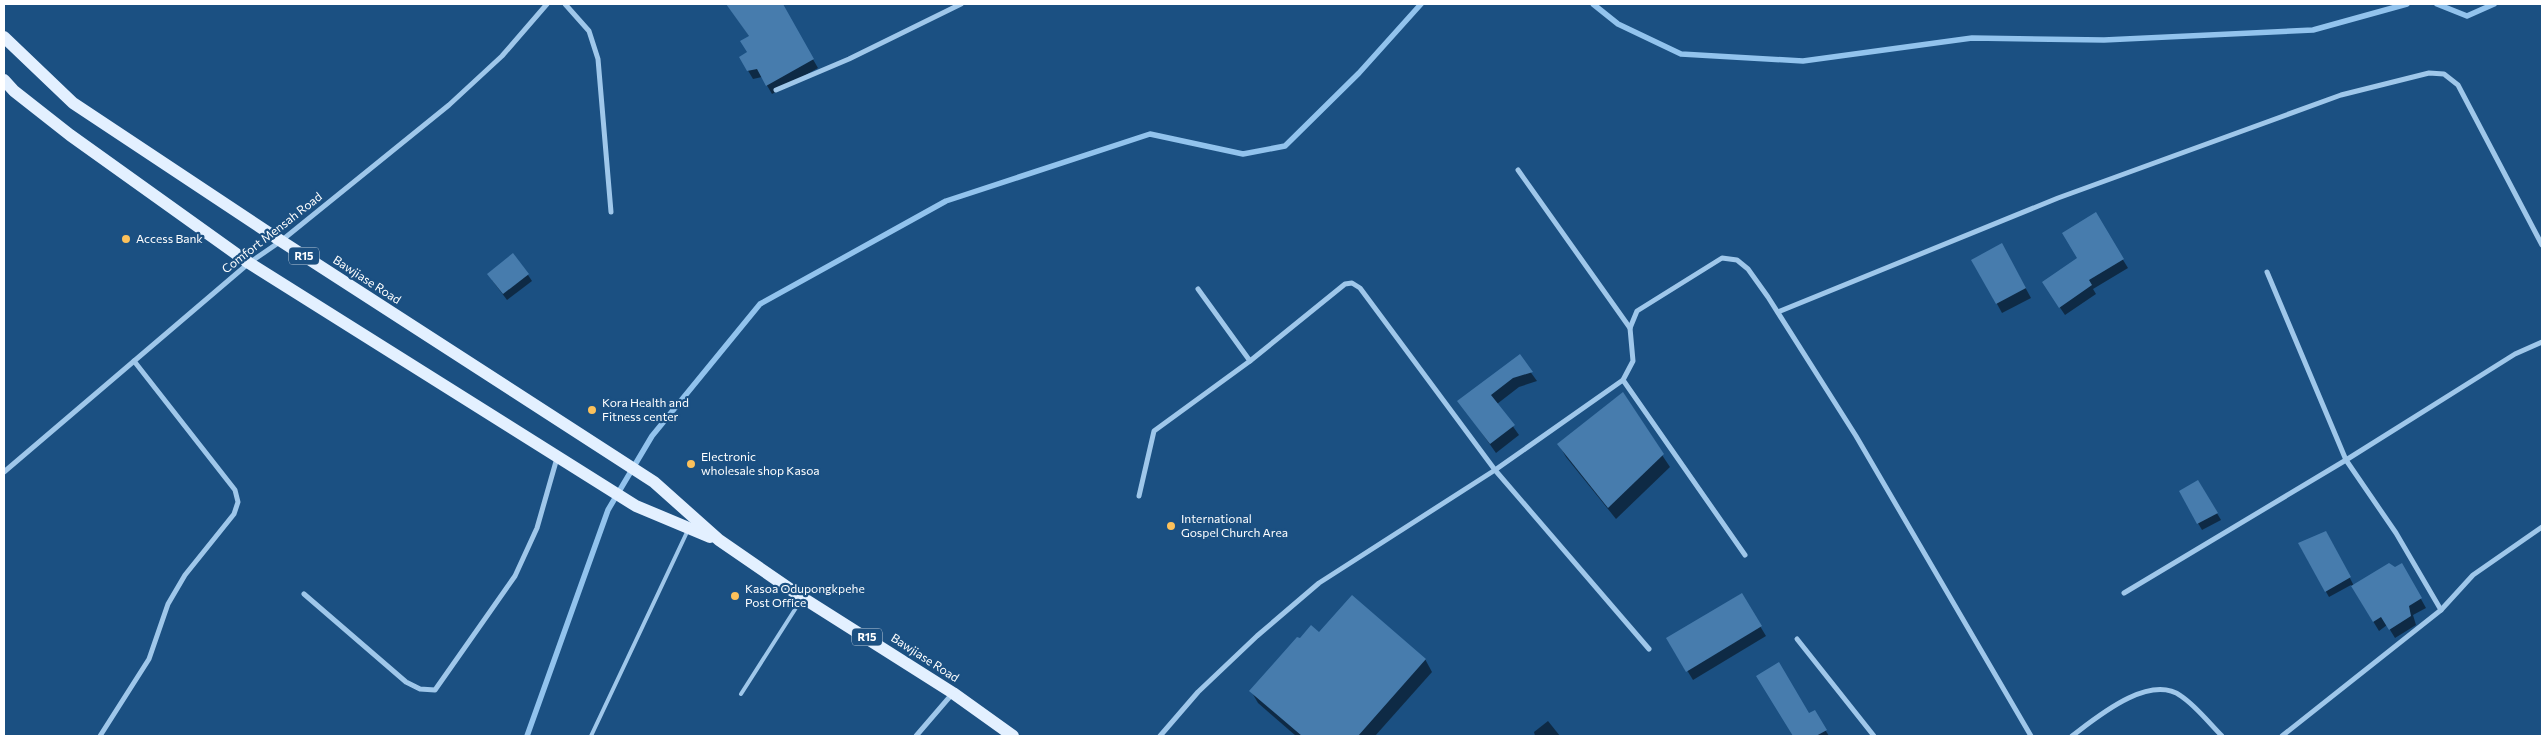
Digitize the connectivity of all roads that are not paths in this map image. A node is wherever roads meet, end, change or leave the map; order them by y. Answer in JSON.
{"nodes":[{"id":1,"x":547,"y":4,"type":"edge"},
{"id":2,"x":566,"y":4,"type":"edge"},
{"id":3,"x":961,"y":4,"type":"edge"},
{"id":4,"x":4,"y":37,"type":"edge"},
{"id":5,"x":4,"y":80,"type":"edge"},
{"id":6,"x":776,"y":90,"type":"dead end"},
{"id":7,"x":1518,"y":170,"type":"dead end"},
{"id":8,"x":611,"y":212,"type":"dead end"},
{"id":9,"x":281,"y":241,"type":"junction"},
{"id":10,"x":2542,"y":245,"type":"edge"},
{"id":11,"x":248,"y":263,"type":"junction"},
{"id":12,"x":2267,"y":272,"type":"dead end"},
{"id":13,"x":1198,"y":289,"type":"dead end"},
{"id":14,"x":1778,"y":312,"type":"junction"},
{"id":15,"x":1630,"y":328,"type":"junction"},
{"id":16,"x":2542,"y":342,"type":"edge"},
{"id":17,"x":134,"y":361,"type":"junction"},
{"id":18,"x":1250,"y":361,"type":"junction"},
{"id":19,"x":1623,"y":380,"type":"junction"},
{"id":20,"x":557,"y":457,"type":"junction"},
{"id":21,"x":2346,"y":460,"type":"junction"},
{"id":22,"x":1495,"y":470,"type":"junction"},
{"id":23,"x":4,"y":472,"type":"edge"},
{"id":24,"x":1139,"y":496,"type":"dead end"},
{"id":25,"x":2542,"y":527,"type":"edge"},
{"id":26,"x":689,"y":528,"type":"junction"},
{"id":27,"x":719,"y":540,"type":"junction"},
{"id":28,"x":1745,"y":555,"type":"dead end"},
{"id":29,"x":2124,"y":593,"type":"dead end"},
{"id":30,"x":304,"y":594,"type":"dead end"},
{"id":31,"x":802,"y":598,"type":"junction"},
{"id":32,"x":2441,"y":610,"type":"junction"},
{"id":33,"x":1797,"y":639,"type":"dead end"},
{"id":34,"x":1649,"y":649,"type":"dead end"},
{"id":35,"x":953,"y":693,"type":"junction"},
{"id":36,"x":740,"y":694,"type":"dead end"},
{"id":37,"x":100,"y":736,"type":"edge"},
{"id":38,"x":593,"y":736,"type":"edge"},
{"id":39,"x":916,"y":736,"type":"edge"},
{"id":40,"x":1013,"y":736,"type":"edge"},
{"id":41,"x":1160,"y":736,"type":"edge"},
{"id":42,"x":1874,"y":736,"type":"edge"},
{"id":43,"x":2031,"y":736,"type":"edge"},
{"id":44,"x":2072,"y":736,"type":"edge"},
{"id":45,"x":2222,"y":736,"type":"edge"},
{"id":46,"x":2282,"y":736,"type":"edge"}],
"edges":[{"from":1,"to":9,"type":"street","name":"Comfort Mensah Road"},
{"from":2,"to":8,"type":"street"},
{"from":3,"to":6,"type":"street"},
{"from":4,"to":9,"type":"main road","name":"Bawjiase Road","number":"R15"},
{"from":5,"to":11,"type":"main road","name":"Bawjiase Road","number":"R15"},
{"from":7,"to":15,"type":"street"},
{"from":9,"to":11,"type":"street","name":"Comfort Mensah Road"},
{"from":9,"to":27,"type":"main road","name":"Bawjiase Road","number":"R15"},
{"from":10,"to":14,"type":"street"},
{"from":11,"to":17,"type":"street","name":"Comfort Mensah Road"},
{"from":11,"to":20,"type":"main road","name":"Bawjiase Road","number":"R15"},
{"from":12,"to":21,"type":"street"},
{"from":13,"to":18,"type":"street"},
{"from":14,"to":15,"type":"street"},
{"from":14,"to":43,"type":"street"},
{"from":15,"to":19,"type":"street"},
{"from":16,"to":21,"type":"street"},
{"from":17,"to":23,"type":"street","name":"Comfort Mensah Road"},
{"from":17,"to":37,"type":"street"},
{"from":18,"to":22,"type":"street"},
{"from":18,"to":24,"type":"street"},
{"from":19,"to":22,"type":"street"},
{"from":19,"to":28,"type":"street"},
{"from":20,"to":26,"type":"main road","name":"Bawjiase Road","number":"R15"},
{"from":20,"to":30,"type":"street"},
{"from":21,"to":29,"type":"street"},
{"from":21,"to":32,"type":"street"},
{"from":22,"to":34,"type":"street"},
{"from":22,"to":41,"type":"street"},
{"from":25,"to":32,"type":"street"},
{"from":26,"to":27,"type":"main road","name":"Bawjiase Road","number":"R15"},
{"from":26,"to":38,"type":"lane"},
{"from":27,"to":31,"type":"main road","name":"Bawjiase Road","number":"R15"},
{"from":31,"to":35,"type":"main road","name":"Bawjiase Road","number":"R15"},
{"from":31,"to":36,"type":"lane"},
{"from":32,"to":46,"type":"street"},
{"from":33,"to":42,"type":"street"},
{"from":35,"to":39,"type":"street"},
{"from":35,"to":40,"type":"main road","name":"Bawjiase Road","number":"R15"},
{"from":44,"to":45,"type":"street"}]}
